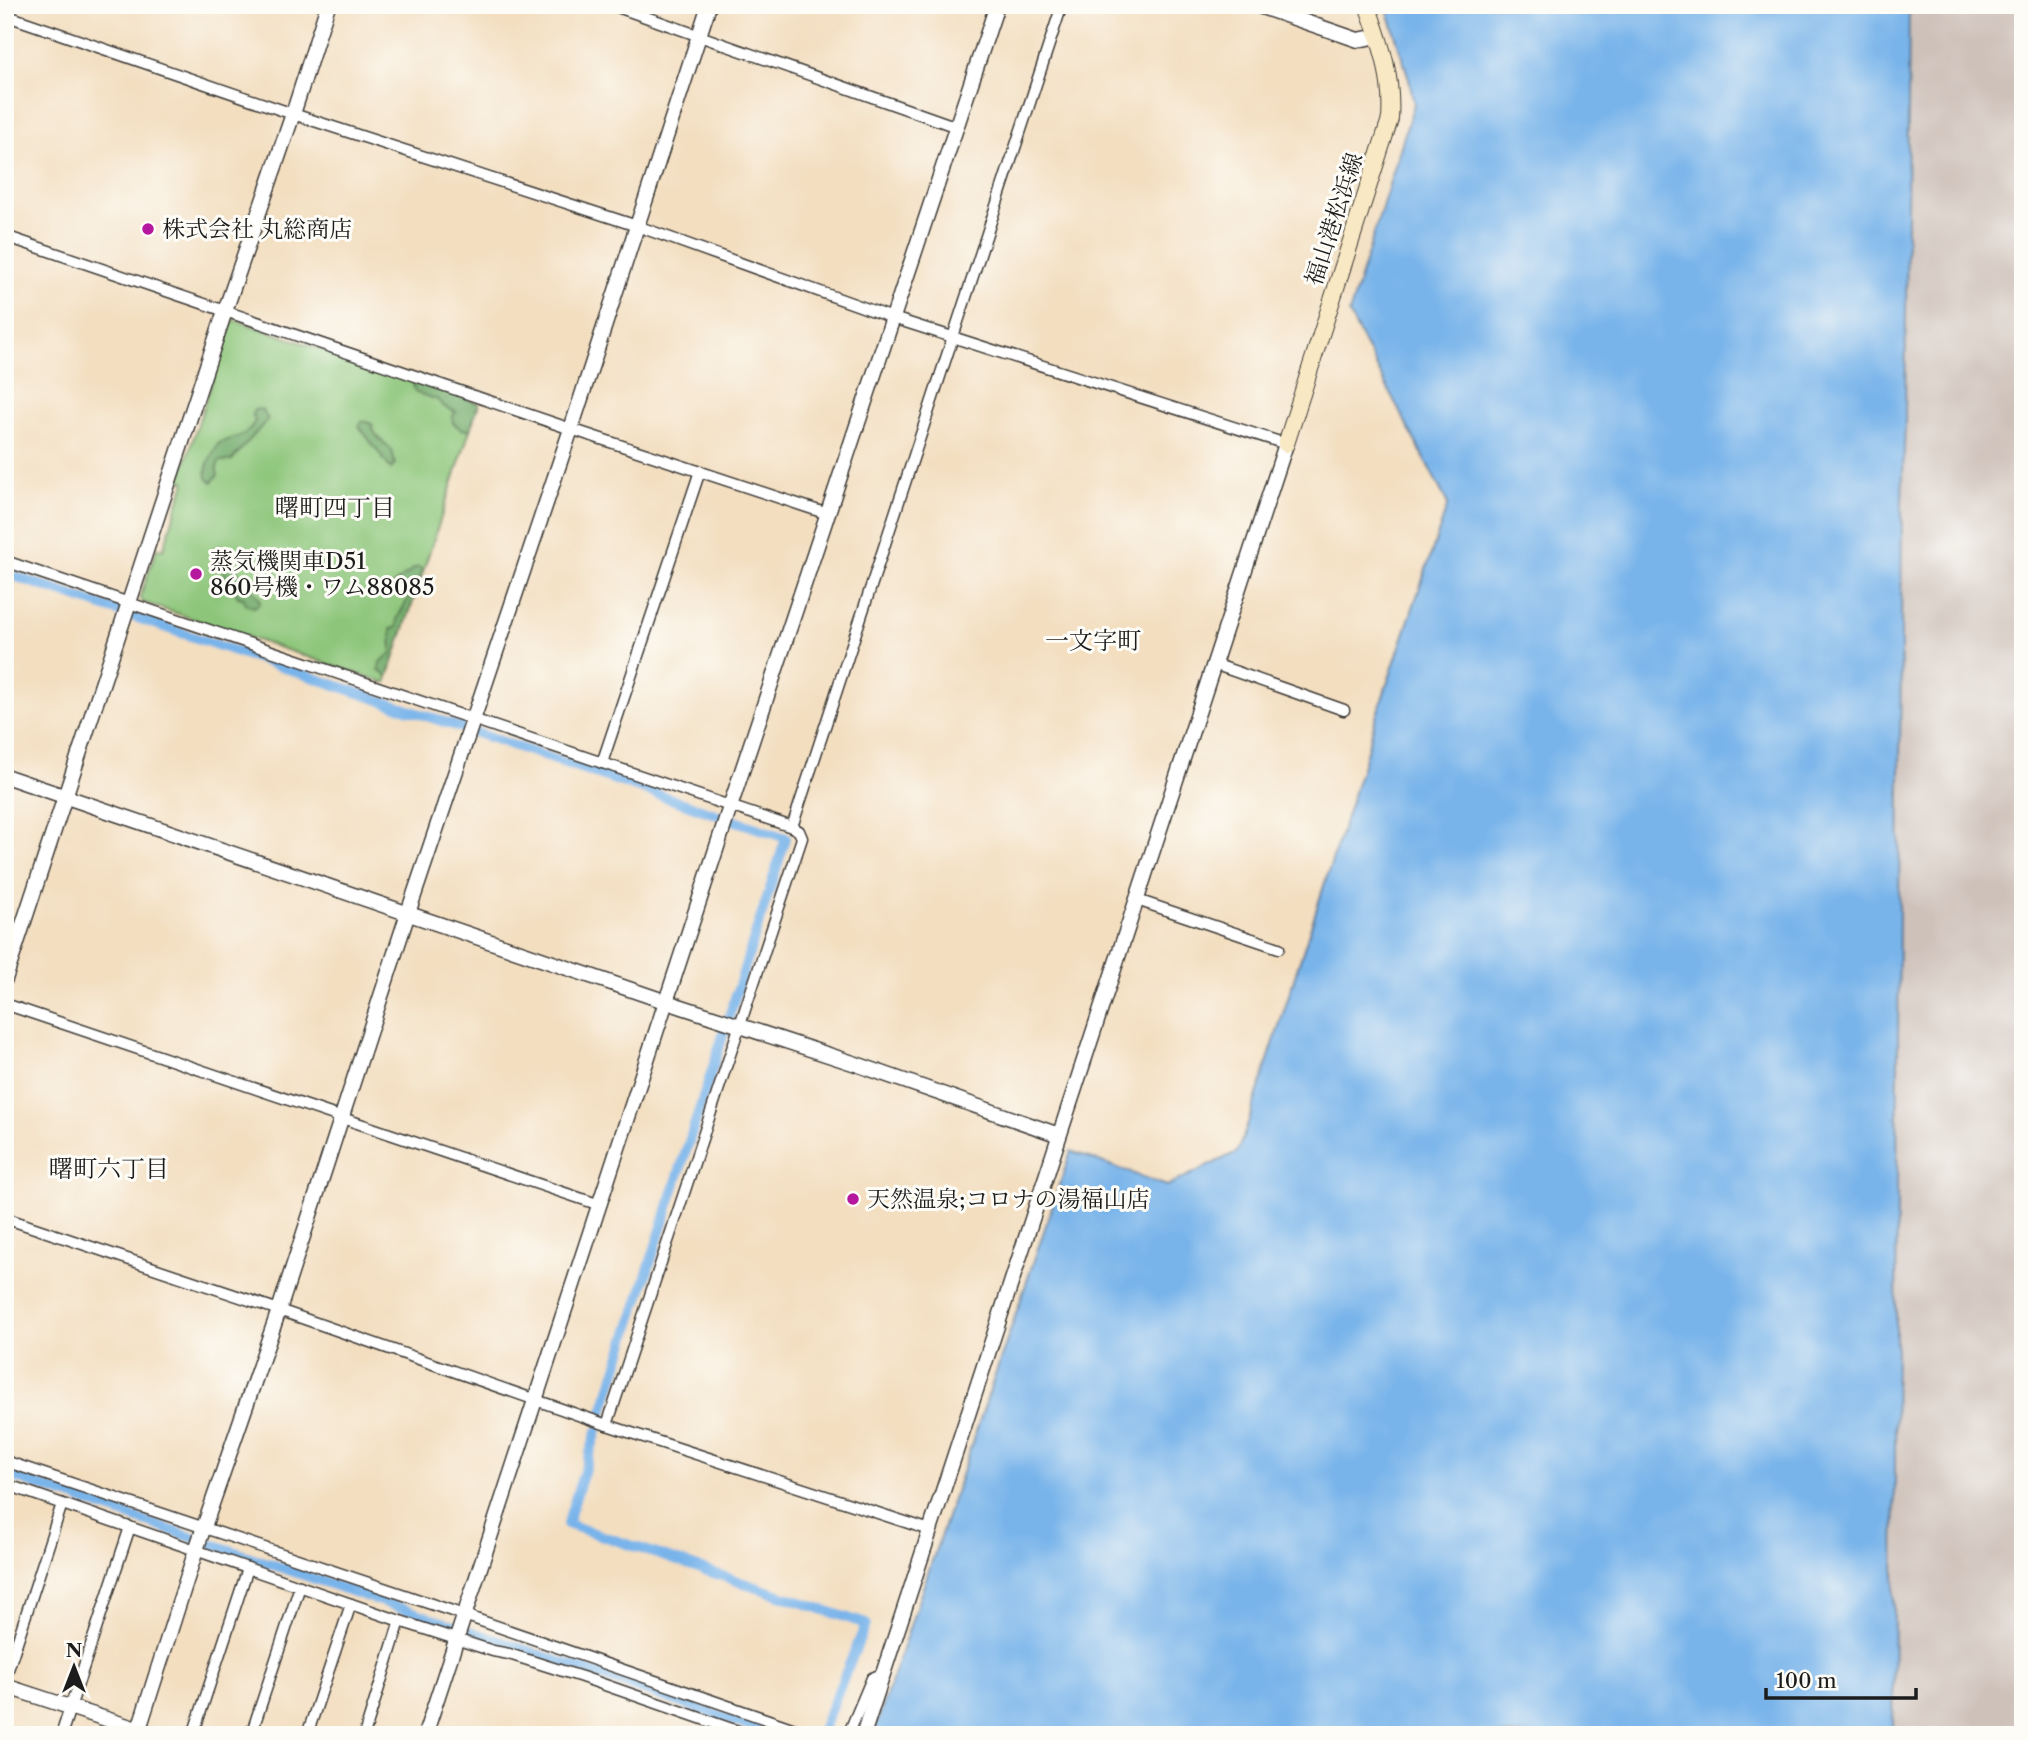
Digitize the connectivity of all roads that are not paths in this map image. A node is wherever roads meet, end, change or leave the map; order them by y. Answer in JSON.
{"nodes":[{"id":1,"x":328,"y":5,"type":"edge"},
{"id":2,"x":612,"y":5,"type":"edge"},
{"id":3,"x":709,"y":5,"type":"edge"},
{"id":4,"x":997,"y":5,"type":"edge"},
{"id":5,"x":1062,"y":5,"type":"edge"},
{"id":6,"x":1256,"y":5,"type":"edge"},
{"id":7,"x":1367,"y":5,"type":"edge"},
{"id":8,"x":5,"y":15,"type":"edge"},
{"id":9,"x":699,"y":34,"type":"junction"},
{"id":10,"x":1378,"y":36,"type":"junction"},
{"id":11,"x":293,"y":114,"type":"junction"},
{"id":12,"x":957,"y":127,"type":"junction"},
{"id":13,"x":637,"y":226,"type":"junction"},
{"id":14,"x":5,"y":236,"type":"edge"},
{"id":15,"x":225,"y":311,"type":"junction"},
{"id":16,"x":893,"y":318,"type":"junction"},
{"id":17,"x":953,"y":337,"type":"junction"},
{"id":18,"x":571,"y":429,"type":"junction"},
{"id":19,"x":1286,"y":444,"type":"junction"},
{"id":20,"x":700,"y":471,"type":"junction"},
{"id":21,"x":828,"y":514,"type":"junction"},
{"id":22,"x":5,"y":561,"type":"edge"},
{"id":23,"x":130,"y":603,"type":"junction"},
{"id":24,"x":1214,"y":664,"type":"junction"},
{"id":25,"x":1344,"y":710,"type":"dead end"},
{"id":26,"x":470,"y":727,"type":"junction"},
{"id":27,"x":602,"y":763,"type":"junction"},
{"id":28,"x":5,"y":776,"type":"edge"},
{"id":29,"x":66,"y":797,"type":"junction"},
{"id":30,"x":728,"y":814,"type":"junction"},
{"id":31,"x":792,"y":827,"type":"junction"},
{"id":32,"x":1137,"y":900,"type":"junction"},
{"id":33,"x":408,"y":913,"type":"junction"},
{"id":34,"x":1279,"y":948,"type":"dead end"},
{"id":35,"x":5,"y":979,"type":"edge"},
{"id":36,"x":667,"y":1002,"type":"junction"},
{"id":37,"x":5,"y":1004,"type":"edge"},
{"id":38,"x":737,"y":1025,"type":"junction"},
{"id":39,"x":341,"y":1117,"type":"junction"},
{"id":40,"x":1059,"y":1135,"type":"junction"},
{"id":41,"x":600,"y":1205,"type":"junction"},
{"id":42,"x":5,"y":1218,"type":"edge"},
{"id":43,"x":279,"y":1310,"type":"junction"},
{"id":44,"x":534,"y":1398,"type":"junction"},
{"id":45,"x":607,"y":1424,"type":"junction"},
{"id":46,"x":5,"y":1461,"type":"edge"},
{"id":47,"x":5,"y":1484,"type":"edge"},
{"id":48,"x":62,"y":1504,"type":"junction"},
{"id":49,"x":130,"y":1527,"type":"junction"},
{"id":50,"x":930,"y":1530,"type":"junction"},
{"id":51,"x":200,"y":1539,"type":"junction"},
{"id":52,"x":248,"y":1568,"type":"junction"},
{"id":53,"x":300,"y":1586,"type":"junction"},
{"id":54,"x":351,"y":1604,"type":"junction"},
{"id":55,"x":400,"y":1621,"type":"junction"},
{"id":56,"x":460,"y":1627,"type":"junction"},
{"id":57,"x":884,"y":1673,"type":"junction"},
{"id":58,"x":5,"y":1679,"type":"edge"},
{"id":59,"x":5,"y":1686,"type":"edge"},
{"id":60,"x":70,"y":1707,"type":"junction"},
{"id":61,"x":782,"y":1730,"type":"edge"},
{"id":62,"x":138,"y":1732,"type":"edge"},
{"id":63,"x":810,"y":1734,"type":"edge"},
{"id":64,"x":61,"y":1735,"type":"edge"},
{"id":65,"x":155,"y":1735,"type":"edge"},
{"id":66,"x":193,"y":1735,"type":"edge"},
{"id":67,"x":251,"y":1735,"type":"edge"},
{"id":68,"x":307,"y":1735,"type":"edge"},
{"id":69,"x":364,"y":1735,"type":"edge"},
{"id":70,"x":425,"y":1735,"type":"edge"},
{"id":71,"x":749,"y":1735,"type":"edge"},
{"id":72,"x":848,"y":1735,"type":"edge"},
{"id":73,"x":863,"y":1735,"type":"edge"}],
"edges":[{"from":1,"to":11,"type":"street"},
{"from":2,"to":9,"type":"street"},
{"from":3,"to":9,"type":"street"},
{"from":4,"to":12,"type":"street"},
{"from":5,"to":17,"type":"street"},
{"from":6,"to":10,"type":"street"},
{"from":7,"to":10,"type":"main road","name":"福山港松浜線"},
{"from":8,"to":11,"type":"street"},
{"from":9,"to":12,"type":"street"},
{"from":9,"to":13,"type":"street"},
{"from":10,"to":19,"type":"main road","name":"福山港松浜線"},
{"from":11,"to":13,"type":"street"},
{"from":11,"to":15,"type":"street"},
{"from":12,"to":16,"type":"street"},
{"from":13,"to":16,"type":"street"},
{"from":13,"to":18,"type":"street"},
{"from":14,"to":15,"type":"street"},
{"from":15,"to":18,"type":"street"},
{"from":15,"to":23,"type":"street"},
{"from":16,"to":17,"type":"street"},
{"from":16,"to":21,"type":"street"},
{"from":17,"to":19,"type":"street"},
{"from":17,"to":31,"type":"street"},
{"from":18,"to":20,"type":"street"},
{"from":18,"to":26,"type":"street"},
{"from":19,"to":24,"type":"street"},
{"from":20,"to":21,"type":"street"},
{"from":20,"to":27,"type":"street"},
{"from":21,"to":30,"type":"street"},
{"from":22,"to":23,"type":"street"},
{"from":23,"to":26,"type":"street"},
{"from":23,"to":29,"type":"street"},
{"from":24,"to":25,"type":"street"},
{"from":24,"to":32,"type":"street"},
{"from":26,"to":27,"type":"street"},
{"from":26,"to":33,"type":"street"},
{"from":27,"to":30,"type":"street"},
{"from":28,"to":29,"type":"street"},
{"from":29,"to":33,"type":"street"},
{"from":29,"to":35,"type":"street"},
{"from":30,"to":31,"type":"street"},
{"from":30,"to":36,"type":"street"},
{"from":31,"to":38,"type":"street"},
{"from":32,"to":34,"type":"street"},
{"from":32,"to":40,"type":"street"},
{"from":33,"to":36,"type":"street"},
{"from":33,"to":39,"type":"street"},
{"from":36,"to":38,"type":"street"},
{"from":36,"to":41,"type":"street"},
{"from":37,"to":39,"type":"street"},
{"from":38,"to":40,"type":"street"},
{"from":38,"to":45,"type":"street"},
{"from":39,"to":41,"type":"street"},
{"from":39,"to":43,"type":"street"},
{"from":40,"to":50,"type":"street"},
{"from":41,"to":44,"type":"street"},
{"from":42,"to":43,"type":"street"},
{"from":43,"to":44,"type":"street"},
{"from":43,"to":51,"type":"street"},
{"from":44,"to":45,"type":"street"},
{"from":44,"to":56,"type":"street"},
{"from":45,"to":50,"type":"street"},
{"from":46,"to":51,"type":"street"},
{"from":47,"to":48,"type":"street"},
{"from":48,"to":49,"type":"street"},
{"from":48,"to":58,"type":"street"},
{"from":49,"to":51,"type":"street"},
{"from":49,"to":60,"type":"street"},
{"from":50,"to":57,"type":"street"},
{"from":51,"to":52,"type":"street"},
{"from":51,"to":56,"type":"street"},
{"from":51,"to":62,"type":"street"},
{"from":52,"to":53,"type":"street"},
{"from":52,"to":66,"type":"street"},
{"from":53,"to":54,"type":"street"},
{"from":53,"to":67,"type":"street"},
{"from":54,"to":55,"type":"street"},
{"from":54,"to":68,"type":"street"},
{"from":55,"to":56,"type":"street"},
{"from":55,"to":69,"type":"street"},
{"from":56,"to":61,"type":"street"},
{"from":56,"to":70,"type":"street"},
{"from":56,"to":71,"type":"street"},
{"from":57,"to":72,"type":"street"},
{"from":57,"to":73,"type":"street"},
{"from":59,"to":60,"type":"street"},
{"from":60,"to":62,"type":"street"},
{"from":60,"to":64,"type":"street"},
{"from":61,"to":63,"type":"street"},
{"from":62,"to":65,"type":"street"}]}
